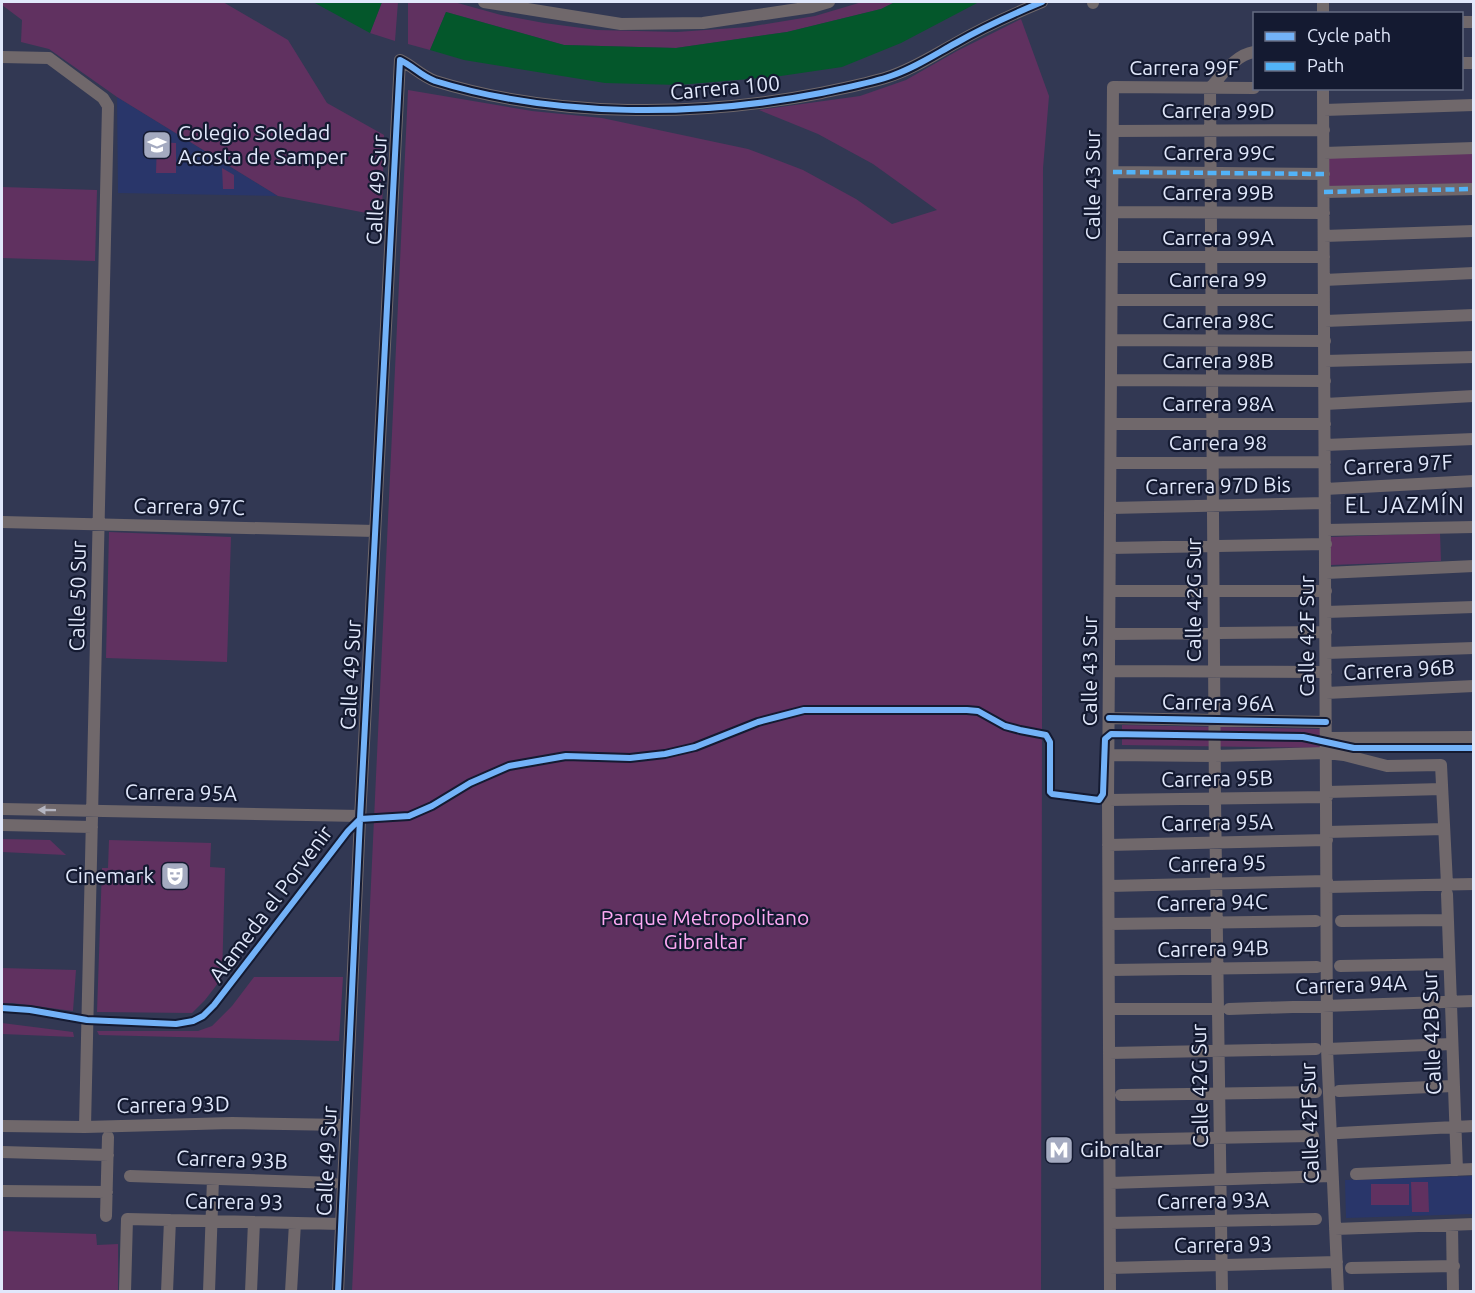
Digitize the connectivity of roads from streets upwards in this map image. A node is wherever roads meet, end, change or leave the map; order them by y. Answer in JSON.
{"nodes":[{"id":1,"x":484,"y":2,"type":"edge"},
{"id":2,"x":830,"y":2,"type":"edge"},
{"id":3,"x":1042,"y":2,"type":"edge"},
{"id":4,"x":1253,"y":52,"type":"edge"},
{"id":5,"x":2,"y":57,"type":"edge"},
{"id":6,"x":400,"y":60,"type":"joint"},
{"id":7,"x":1113,"y":87,"type":"joint"},
{"id":8,"x":1210,"y":88,"type":"junction"},
{"id":9,"x":1253,"y":88,"type":"edge"},
{"id":10,"x":1323,"y":90,"type":"edge"},
{"id":11,"x":1473,"y":105,"type":"edge"},
{"id":12,"x":1324,"y":110,"type":"junction"},
{"id":13,"x":1211,"y":130,"type":"junction"},
{"id":14,"x":1324,"y":130,"type":"junction"},
{"id":15,"x":1113,"y":131,"type":"junction"},
{"id":16,"x":1473,"y":148,"type":"edge"},
{"id":17,"x":1324,"y":153,"type":"junction"},
{"id":18,"x":1113,"y":172,"type":"junction"},
{"id":19,"x":1212,"y":173,"type":"junction"},
{"id":20,"x":1324,"y":174,"type":"junction"},
{"id":21,"x":1473,"y":189,"type":"edge"},
{"id":22,"x":1324,"y":192,"type":"junction"},
{"id":23,"x":1113,"y":212,"type":"junction"},
{"id":24,"x":1212,"y":212,"type":"junction"},
{"id":25,"x":1324,"y":213,"type":"junction"},
{"id":26,"x":1473,"y":231,"type":"edge"},
{"id":27,"x":1324,"y":236,"type":"junction"},
{"id":28,"x":1112,"y":257,"type":"junction"},
{"id":29,"x":1212,"y":257,"type":"junction"},
{"id":30,"x":1324,"y":257,"type":"junction"},
{"id":31,"x":1473,"y":273,"type":"edge"},
{"id":32,"x":1324,"y":280,"type":"junction"},
{"id":33,"x":1112,"y":300,"type":"junction"},
{"id":34,"x":1213,"y":300,"type":"junction"},
{"id":35,"x":1324,"y":300,"type":"junction"},
{"id":36,"x":1473,"y":315,"type":"edge"},
{"id":37,"x":1325,"y":321,"type":"junction"},
{"id":38,"x":1112,"y":340,"type":"junction"},
{"id":39,"x":1213,"y":340,"type":"junction"},
{"id":40,"x":1325,"y":340,"type":"junction"},
{"id":41,"x":1473,"y":357,"type":"edge"},
{"id":42,"x":1325,"y":361,"type":"junction"},
{"id":43,"x":1112,"y":380,"type":"junction"},
{"id":44,"x":1213,"y":381,"type":"junction"},
{"id":45,"x":1325,"y":381,"type":"junction"},
{"id":46,"x":1473,"y":396,"type":"edge"},
{"id":47,"x":1325,"y":404,"type":"junction"},
{"id":48,"x":1111,"y":424,"type":"junction"},
{"id":49,"x":1213,"y":424,"type":"junction"},
{"id":50,"x":1325,"y":424,"type":"junction"},
{"id":51,"x":1473,"y":439,"type":"edge"},
{"id":52,"x":1325,"y":445,"type":"junction"},
{"id":53,"x":1325,"y":462,"type":"junction"},
{"id":54,"x":1111,"y":463,"type":"junction"},
{"id":55,"x":1214,"y":463,"type":"junction"},
{"id":56,"x":1473,"y":481,"type":"edge"},
{"id":57,"x":1325,"y":489,"type":"junction"},
{"id":58,"x":1325,"y":503,"type":"junction"},
{"id":59,"x":1214,"y":506,"type":"junction"},
{"id":60,"x":1111,"y":508,"type":"junction"},
{"id":61,"x":2,"y":522,"type":"edge"},
{"id":62,"x":100,"y":524,"type":"junction"},
{"id":63,"x":1473,"y":527,"type":"edge"},
{"id":64,"x":1326,"y":530,"type":"junction"},
{"id":65,"x":375,"y":531,"type":"junction"},
{"id":66,"x":1326,"y":544,"type":"junction"},
{"id":67,"x":1214,"y":546,"type":"junction"},
{"id":68,"x":1110,"y":548,"type":"junction"},
{"id":69,"x":1473,"y":566,"type":"edge"},
{"id":70,"x":1326,"y":573,"type":"junction"},
{"id":71,"x":1110,"y":591,"type":"junction"},
{"id":72,"x":1214,"y":591,"type":"junction"},
{"id":73,"x":1326,"y":591,"type":"junction"},
{"id":74,"x":1473,"y":607,"type":"edge"},
{"id":75,"x":1326,"y":612,"type":"junction"},
{"id":76,"x":1326,"y":632,"type":"junction"},
{"id":77,"x":1214,"y":633,"type":"junction"},
{"id":78,"x":1110,"y":634,"type":"junction"},
{"id":79,"x":1473,"y":648,"type":"edge"},
{"id":80,"x":1326,"y":653,"type":"junction"},
{"id":81,"x":1110,"y":671,"type":"junction"},
{"id":82,"x":1214,"y":672,"type":"junction"},
{"id":83,"x":1326,"y":672,"type":"junction"},
{"id":84,"x":1473,"y":686,"type":"edge"},
{"id":85,"x":1326,"y":693,"type":"junction"},
{"id":86,"x":1109,"y":718,"type":"junction"},
{"id":87,"x":1214,"y":720,"type":"junction"},
{"id":88,"x":1326,"y":722,"type":"junction"},
{"id":89,"x":1473,"y":737,"type":"edge"},
{"id":90,"x":1326,"y":738,"type":"junction"},
{"id":91,"x":1327,"y":753,"type":"junction"},
{"id":92,"x":1109,"y":755,"type":"junction"},
{"id":93,"x":1214,"y":756,"type":"junction"},
{"id":94,"x":1442,"y":789,"type":"junction"},
{"id":95,"x":1327,"y":794,"type":"junction"},
{"id":96,"x":1215,"y":798,"type":"junction"},
{"id":97,"x":1108,"y":800,"type":"junction"},
{"id":98,"x":2,"y":809,"type":"edge"},
{"id":99,"x":92,"y":811,"type":"junction"},
{"id":100,"x":360,"y":816,"type":"junction"},
{"id":101,"x":2,"y":825,"type":"edge"},
{"id":102,"x":92,"y":827,"type":"junction"},
{"id":103,"x":1444,"y":829,"type":"junction"},
{"id":104,"x":1327,"y":836,"type":"junction"},
{"id":105,"x":1215,"y":843,"type":"junction"},
{"id":106,"x":1108,"y":845,"type":"junction"},
{"id":107,"x":1216,"y":883,"type":"junction"},
{"id":108,"x":1327,"y":884,"type":"junction"},
{"id":109,"x":1473,"y":884,"type":"edge"},
{"id":110,"x":1108,"y":886,"type":"junction"},
{"id":111,"x":1447,"y":889,"type":"junction"},
{"id":112,"x":1448,"y":920,"type":"junction"},
{"id":113,"x":1316,"y":921,"type":"dead end"},
{"id":114,"x":1341,"y":921,"type":"dead end"},
{"id":115,"x":1217,"y":923,"type":"junction"},
{"id":116,"x":1109,"y":924,"type":"junction"},
{"id":117,"x":1449,"y":964,"type":"junction"},
{"id":118,"x":1340,"y":966,"type":"dead end"},
{"id":119,"x":1317,"y":967,"type":"dead end"},
{"id":120,"x":1217,"y":968,"type":"junction"},
{"id":121,"x":1110,"y":970,"type":"junction"},
{"id":122,"x":1473,"y":1001,"type":"edge"},
{"id":123,"x":1451,"y":1002,"type":"junction"},
{"id":124,"x":1327,"y":1005,"type":"junction"},
{"id":125,"x":1223,"y":1009,"type":"junction"},
{"id":126,"x":1109,"y":1010,"type":"junction"},
{"id":127,"x":1452,"y":1044,"type":"junction"},
{"id":128,"x":1321,"y":1049,"type":"junction"},
{"id":129,"x":1218,"y":1050,"type":"junction"},
{"id":130,"x":1109,"y":1053,"type":"junction"},
{"id":131,"x":1454,"y":1086,"type":"junction"},
{"id":132,"x":1339,"y":1091,"type":"dead end"},
{"id":133,"x":1219,"y":1092,"type":"junction"},
{"id":134,"x":1316,"y":1092,"type":"dead end"},
{"id":135,"x":1122,"y":1095,"type":"dead end"},
{"id":136,"x":345,"y":1125,"type":"junction"},
{"id":137,"x":2,"y":1126,"type":"edge"},
{"id":138,"x":1473,"y":1126,"type":"edge"},
{"id":139,"x":85,"y":1127,"type":"junction"},
{"id":140,"x":1455,"y":1127,"type":"junction"},
{"id":141,"x":1339,"y":1133,"type":"dead end"},
{"id":142,"x":1220,"y":1136,"type":"junction"},
{"id":143,"x":1313,"y":1136,"type":"dead end"},
{"id":144,"x":108,"y":1137,"type":"dead end"},
{"id":145,"x":1110,"y":1140,"type":"junction"},
{"id":146,"x":2,"y":1152,"type":"edge"},
{"id":147,"x":108,"y":1155,"type":"junction"},
{"id":148,"x":1473,"y":1169,"type":"edge"},
{"id":149,"x":1457,"y":1170,"type":"junction"},
{"id":150,"x":1356,"y":1174,"type":"dead end"},
{"id":151,"x":130,"y":1176,"type":"dead end"},
{"id":152,"x":1331,"y":1176,"type":"junction"},
{"id":153,"x":213,"y":1179,"type":"junction"},
{"id":154,"x":1222,"y":1179,"type":"junction"},
{"id":155,"x":333,"y":1183,"type":"dead end"},
{"id":156,"x":1110,"y":1183,"type":"junction"},
{"id":157,"x":2,"y":1191,"type":"edge"},
{"id":158,"x":107,"y":1192,"type":"junction"},
{"id":159,"x":106,"y":1215,"type":"dead end"},
{"id":160,"x":1316,"y":1219,"type":"dead end"},
{"id":161,"x":170,"y":1220,"type":"junction"},
{"id":162,"x":1222,"y":1220,"type":"junction"},
{"id":163,"x":212,"y":1221,"type":"junction"},
{"id":164,"x":254,"y":1222,"type":"junction"},
{"id":165,"x":295,"y":1223,"type":"junction"},
{"id":166,"x":1110,"y":1223,"type":"junction"},
{"id":167,"x":341,"y":1224,"type":"junction"},
{"id":168,"x":1452,"y":1224,"type":"junction"},
{"id":169,"x":1473,"y":1224,"type":"edge"},
{"id":170,"x":1335,"y":1229,"type":"junction"},
{"id":171,"x":1337,"y":1262,"type":"junction"},
{"id":172,"x":1222,"y":1265,"type":"junction"},
{"id":173,"x":1454,"y":1266,"type":"junction"},
{"id":174,"x":1110,"y":1268,"type":"junction"},
{"id":175,"x":1351,"y":1268,"type":"dead end"},
{"id":176,"x":125,"y":1292,"type":"edge"},
{"id":177,"x":167,"y":1292,"type":"edge"},
{"id":178,"x":209,"y":1292,"type":"edge"},
{"id":179,"x":251,"y":1292,"type":"edge"},
{"id":180,"x":291,"y":1292,"type":"edge"},
{"id":181,"x":338,"y":1292,"type":"edge"},
{"id":182,"x":1110,"y":1292,"type":"edge"},
{"id":183,"x":1222,"y":1292,"type":"edge"},
{"id":184,"x":1338,"y":1292,"type":"edge"},
{"id":185,"x":1454,"y":1292,"type":"edge"}],
"edges":[{"from":1,"to":2,"type":"street"},
{"from":3,"to":6,"type":"street","name":"Carrera 100"},
{"from":4,"to":8,"type":"street"},
{"from":5,"to":62,"type":"street","name":"Calle 50 Sur"},
{"from":6,"to":65,"type":"street","name":"Calle 49 Sur"},
{"from":7,"to":8,"type":"street","name":"Carrera 99F"},
{"from":7,"to":15,"type":"street","name":"Calle 43 Sur"},
{"from":8,"to":9,"type":"street","name":"Carrera 99F"},
{"from":8,"to":13,"type":"street","name":"Calle 42G Sur"},
{"from":10,"to":12,"type":"street","name":"Calle 42F Sur"},
{"from":11,"to":12,"type":"street"},
{"from":12,"to":14,"type":"street","name":"Calle 42F Sur"},
{"from":13,"to":14,"type":"street","name":"Carrera 99D"},
{"from":13,"to":15,"type":"street","name":"Carrera 99D"},
{"from":13,"to":19,"type":"street","name":"Calle 42G Sur"},
{"from":14,"to":17,"type":"street","name":"Calle 42F Sur"},
{"from":15,"to":18,"type":"street","name":"Calle 43 Sur"},
{"from":16,"to":17,"type":"street"},
{"from":17,"to":20,"type":"street","name":"Calle 42F Sur"},
{"from":18,"to":19,"type":"street","name":"Carrera 99C"},
{"from":18,"to":23,"type":"street","name":"Calle 43 Sur"},
{"from":19,"to":20,"type":"street","name":"Carrera 99C"},
{"from":19,"to":24,"type":"street","name":"Calle 42G Sur"},
{"from":20,"to":22,"type":"street","name":"Calle 42F Sur"},
{"from":21,"to":22,"type":"street"},
{"from":22,"to":25,"type":"street","name":"Calle 42F Sur"},
{"from":23,"to":24,"type":"street","name":"Carrera 99B"},
{"from":23,"to":28,"type":"street","name":"Calle 43 Sur"},
{"from":24,"to":25,"type":"street","name":"Carrera 99B"},
{"from":24,"to":29,"type":"street","name":"Calle 42G Sur"},
{"from":25,"to":27,"type":"street","name":"Calle 42F Sur"},
{"from":26,"to":27,"type":"street"},
{"from":27,"to":30,"type":"street","name":"Calle 42F Sur"},
{"from":28,"to":29,"type":"street","name":"Carrera 99A"},
{"from":28,"to":33,"type":"street","name":"Calle 43 Sur"},
{"from":29,"to":30,"type":"street","name":"Carrera 99A"},
{"from":29,"to":34,"type":"street","name":"Calle 42G Sur"},
{"from":30,"to":32,"type":"street","name":"Calle 42F Sur"},
{"from":31,"to":32,"type":"street"},
{"from":32,"to":35,"type":"street","name":"Calle 42F Sur"},
{"from":33,"to":34,"type":"street","name":"Carrera 99"},
{"from":33,"to":38,"type":"street","name":"Calle 43 Sur"},
{"from":34,"to":35,"type":"street","name":"Carrera 99"},
{"from":34,"to":39,"type":"street","name":"Calle 42G Sur"},
{"from":35,"to":37,"type":"street","name":"Calle 42F Sur"},
{"from":36,"to":37,"type":"street"},
{"from":37,"to":40,"type":"street","name":"Calle 42F Sur"},
{"from":38,"to":39,"type":"street","name":"Carrera 98C"},
{"from":38,"to":43,"type":"street","name":"Calle 43 Sur"},
{"from":39,"to":40,"type":"street","name":"Carrera 98C"},
{"from":39,"to":44,"type":"street","name":"Calle 42G Sur"},
{"from":40,"to":42,"type":"street","name":"Calle 42F Sur"},
{"from":41,"to":42,"type":"street"},
{"from":42,"to":45,"type":"street","name":"Calle 42F Sur"},
{"from":43,"to":44,"type":"street","name":"Carrera 98B"},
{"from":43,"to":48,"type":"street","name":"Calle 43 Sur"},
{"from":44,"to":45,"type":"street","name":"Carrera 98B"},
{"from":44,"to":49,"type":"street","name":"Calle 42G Sur"},
{"from":45,"to":47,"type":"street","name":"Calle 42F Sur"},
{"from":46,"to":47,"type":"street"},
{"from":47,"to":50,"type":"street","name":"Calle 42F Sur"},
{"from":48,"to":49,"type":"street","name":"Carrera 98A"},
{"from":48,"to":54,"type":"street","name":"Calle 43 Sur"},
{"from":49,"to":50,"type":"street","name":"Carrera 98A"},
{"from":49,"to":55,"type":"street","name":"Calle 42G Sur"},
{"from":50,"to":52,"type":"street","name":"Calle 42F Sur"},
{"from":51,"to":52,"type":"street"},
{"from":52,"to":53,"type":"street","name":"Calle 42F Sur"},
{"from":53,"to":55,"type":"street","name":"Carrera 98"},
{"from":53,"to":57,"type":"street","name":"Calle 42F Sur"},
{"from":54,"to":55,"type":"street","name":"Carrera 98"},
{"from":54,"to":60,"type":"street","name":"Calle 43 Sur"},
{"from":55,"to":59,"type":"street","name":"Calle 42G Sur"},
{"from":56,"to":57,"type":"street","name":"Carrera 97F"},
{"from":57,"to":58,"type":"street","name":"Calle 42F Sur"},
{"from":58,"to":59,"type":"street","name":"Carrera 97D Bis"},
{"from":58,"to":64,"type":"street","name":"Calle 42F Sur"},
{"from":59,"to":60,"type":"street","name":"Carrera 97D Bis"},
{"from":59,"to":67,"type":"street","name":"Calle 42G Sur"},
{"from":60,"to":68,"type":"street","name":"Calle 43 Sur"},
{"from":61,"to":62,"type":"street","name":"Carrera 97C"},
{"from":62,"to":65,"type":"street","name":"Carrera 97C"},
{"from":62,"to":99,"type":"street","name":"Calle 50 Sur"},
{"from":63,"to":64,"type":"street"},
{"from":64,"to":66,"type":"street","name":"Calle 42F Sur"},
{"from":65,"to":100,"type":"street","name":"Calle 49 Sur"},
{"from":66,"to":67,"type":"street"},
{"from":66,"to":70,"type":"street","name":"Calle 42F Sur"},
{"from":67,"to":68,"type":"street"},
{"from":67,"to":72,"type":"street","name":"Calle 42G Sur"},
{"from":68,"to":71,"type":"street","name":"Calle 43 Sur"},
{"from":69,"to":70,"type":"street"},
{"from":70,"to":73,"type":"street","name":"Calle 42F Sur"},
{"from":71,"to":72,"type":"street"},
{"from":71,"to":78,"type":"street","name":"Calle 43 Sur"},
{"from":72,"to":73,"type":"street"},
{"from":72,"to":77,"type":"street","name":"Calle 42G Sur"},
{"from":73,"to":75,"type":"street","name":"Calle 42F Sur"},
{"from":74,"to":75,"type":"street"},
{"from":75,"to":76,"type":"street","name":"Calle 42F Sur"},
{"from":76,"to":77,"type":"street"},
{"from":76,"to":80,"type":"street","name":"Calle 42F Sur"},
{"from":77,"to":78,"type":"street"},
{"from":77,"to":82,"type":"street","name":"Calle 42G Sur"},
{"from":78,"to":81,"type":"street","name":"Calle 43 Sur"},
{"from":79,"to":80,"type":"street"},
{"from":80,"to":83,"type":"street","name":"Calle 42F Sur"},
{"from":81,"to":82,"type":"street"},
{"from":81,"to":86,"type":"street","name":"Calle 43 Sur"},
{"from":82,"to":83,"type":"street"},
{"from":82,"to":87,"type":"street","name":"Calle 42G Sur"},
{"from":83,"to":85,"type":"street","name":"Calle 42F Sur"},
{"from":84,"to":85,"type":"street","name":"Carrera 96B"},
{"from":85,"to":88,"type":"street","name":"Calle 42F Sur"},
{"from":86,"to":87,"type":"street","name":"Carrera 96A"},
{"from":86,"to":92,"type":"street","name":"Calle 43 Sur"},
{"from":87,"to":88,"type":"street","name":"Carrera 96A"},
{"from":87,"to":93,"type":"street","name":"Calle 42G Sur"},
{"from":88,"to":90,"type":"street","name":"Calle 42F Sur"},
{"from":89,"to":90,"type":"street"},
{"from":90,"to":91,"type":"street","name":"Calle 42F Sur"},
{"from":91,"to":93,"type":"street"},
{"from":91,"to":94,"type":"street","name":"Calle 42B Sur"},
{"from":91,"to":95,"type":"street","name":"Calle 42F Sur"},
{"from":92,"to":93,"type":"street"},
{"from":92,"to":97,"type":"street","name":"Calle 43 Sur"},
{"from":93,"to":96,"type":"street","name":"Calle 42G Sur"},
{"from":94,"to":95,"type":"street","name":"Carrera 95B"},
{"from":94,"to":103,"type":"street","name":"Calle 42B Sur"},
{"from":95,"to":96,"type":"street","name":"Carrera 95B"},
{"from":95,"to":104,"type":"street","name":"Calle 42F Sur"},
{"from":96,"to":97,"type":"street","name":"Carrera 95B"},
{"from":96,"to":105,"type":"street","name":"Calle 42G Sur"},
{"from":97,"to":106,"type":"street","name":"Calle 43 Sur"},
{"from":99,"to":98,"type":"street","name":"Carrera 95A","one_way":true},
{"from":99,"to":100,"type":"street","name":"Carrera 95A"},
{"from":99,"to":102,"type":"street","name":"Calle 50 Sur"},
{"from":100,"to":136,"type":"street","name":"Calle 49 Sur"},
{"from":101,"to":102,"type":"street"},
{"from":102,"to":139,"type":"street","name":"Calle 50 Sur"},
{"from":103,"to":104,"type":"street","name":"Carrera 95A"},
{"from":103,"to":111,"type":"street","name":"Calle 42B Sur"},
{"from":104,"to":105,"type":"street","name":"Carrera 95A"},
{"from":104,"to":108,"type":"street","name":"Calle 42F Sur"},
{"from":105,"to":106,"type":"street","name":"Carrera 95A"},
{"from":105,"to":107,"type":"street","name":"Calle 42G Sur"},
{"from":106,"to":110,"type":"street","name":"Calle 43 Sur"},
{"from":107,"to":108,"type":"street","name":"Carrera 95"},
{"from":107,"to":110,"type":"street","name":"Carrera 95"},
{"from":107,"to":115,"type":"street","name":"Calle 42G Sur"},
{"from":108,"to":111,"type":"street","name":"Carrera 95"},
{"from":108,"to":124,"type":"street","name":"Calle 42F Sur"},
{"from":109,"to":111,"type":"street","name":"Carrera 95"},
{"from":110,"to":116,"type":"street","name":"Calle 43 Sur"},
{"from":111,"to":112,"type":"street","name":"Calle 42B Sur"},
{"from":112,"to":114,"type":"street"},
{"from":112,"to":117,"type":"street","name":"Calle 42B Sur"},
{"from":113,"to":115,"type":"street","name":"Carrera 94C"},
{"from":115,"to":116,"type":"street","name":"Carrera 94C"},
{"from":115,"to":120,"type":"street","name":"Calle 42G Sur"},
{"from":116,"to":121,"type":"street","name":"Calle 43 Sur"},
{"from":117,"to":118,"type":"street"},
{"from":117,"to":123,"type":"street","name":"Calle 42B Sur"},
{"from":119,"to":120,"type":"street","name":"Carrera 94B"},
{"from":120,"to":121,"type":"street","name":"Carrera 94B"},
{"from":120,"to":125,"type":"street","name":"Calle 42G Sur"},
{"from":121,"to":126,"type":"street","name":"Calle 43 Sur"},
{"from":122,"to":123,"type":"street","name":"Carrera 94A"},
{"from":123,"to":124,"type":"street","name":"Carrera 94A"},
{"from":123,"to":127,"type":"street","name":"Calle 42B Sur"},
{"from":124,"to":125,"type":"street","name":"Carrera 94A"},
{"from":124,"to":128,"type":"street","name":"Calle 42F Sur"},
{"from":125,"to":126,"type":"street","name":"Carrera 94A"},
{"from":125,"to":129,"type":"street","name":"Calle 42G Sur"},
{"from":126,"to":130,"type":"street","name":"Calle 43 Sur"},
{"from":127,"to":128,"type":"street"},
{"from":127,"to":131,"type":"street","name":"Calle 42B Sur"},
{"from":128,"to":129,"type":"street"},
{"from":128,"to":152,"type":"street","name":"Calle 42F Sur"},
{"from":129,"to":130,"type":"street"},
{"from":129,"to":133,"type":"street","name":"Calle 42G Sur"},
{"from":130,"to":145,"type":"street","name":"Calle 43 Sur"},
{"from":131,"to":132,"type":"street"},
{"from":131,"to":140,"type":"street","name":"Calle 42B Sur"},
{"from":133,"to":134,"type":"street"},
{"from":133,"to":135,"type":"street"},
{"from":133,"to":142,"type":"street","name":"Calle 42G Sur"},
{"from":136,"to":139,"type":"street","name":"Carrera 93D"},
{"from":136,"to":167,"type":"street","name":"Calle 49 Sur"},
{"from":137,"to":139,"type":"street","name":"Carrera 93D"},
{"from":138,"to":140,"type":"street"},
{"from":140,"to":141,"type":"street"},
{"from":140,"to":149,"type":"street","name":"Calle 42B Sur"},
{"from":142,"to":143,"type":"street"},
{"from":142,"to":145,"type":"street"},
{"from":142,"to":154,"type":"street","name":"Calle 42G Sur"},
{"from":144,"to":147,"type":"street"},
{"from":145,"to":156,"type":"street","name":"Calle 43 Sur"},
{"from":146,"to":147,"type":"street"},
{"from":147,"to":158,"type":"street"},
{"from":148,"to":149,"type":"street"},
{"from":149,"to":150,"type":"street"},
{"from":151,"to":153,"type":"street","name":"Carrera 93B"},
{"from":152,"to":154,"type":"street"},
{"from":152,"to":170,"type":"street","name":"Calle 42F Sur"},
{"from":153,"to":155,"type":"street","name":"Carrera 93B"},
{"from":153,"to":163,"type":"street"},
{"from":154,"to":156,"type":"street"},
{"from":154,"to":162,"type":"street","name":"Calle 42G Sur"},
{"from":156,"to":166,"type":"street","name":"Calle 43 Sur"},
{"from":157,"to":158,"type":"street"},
{"from":158,"to":159,"type":"street"},
{"from":160,"to":162,"type":"street","name":"Carrera 93A"},
{"from":161,"to":163,"type":"street","name":"Carrera 93"},
{"from":161,"to":176,"type":"street","name":"Carrera 93"},
{"from":161,"to":177,"type":"street"},
{"from":162,"to":166,"type":"street","name":"Carrera 93A"},
{"from":162,"to":172,"type":"street","name":"Calle 42G Sur"},
{"from":163,"to":164,"type":"street","name":"Carrera 93"},
{"from":163,"to":178,"type":"street"},
{"from":164,"to":165,"type":"street","name":"Carrera 93"},
{"from":164,"to":179,"type":"street"},
{"from":165,"to":167,"type":"street","name":"Carrera 93"},
{"from":165,"to":180,"type":"street"},
{"from":166,"to":174,"type":"street","name":"Calle 43 Sur"},
{"from":167,"to":181,"type":"street","name":"Calle 49 Sur"},
{"from":168,"to":169,"type":"street"},
{"from":168,"to":170,"type":"street"},
{"from":168,"to":173,"type":"street"},
{"from":170,"to":171,"type":"street","name":"Calle 42F Sur"},
{"from":171,"to":172,"type":"street","name":"Carrera 93"},
{"from":171,"to":184,"type":"street","name":"Calle 42F Sur"},
{"from":172,"to":174,"type":"street","name":"Carrera 93"},
{"from":172,"to":183,"type":"street","name":"Calle 42G Sur"},
{"from":173,"to":175,"type":"street"},
{"from":173,"to":185,"type":"street"},
{"from":174,"to":182,"type":"street","name":"Calle 43 Sur"}]}
